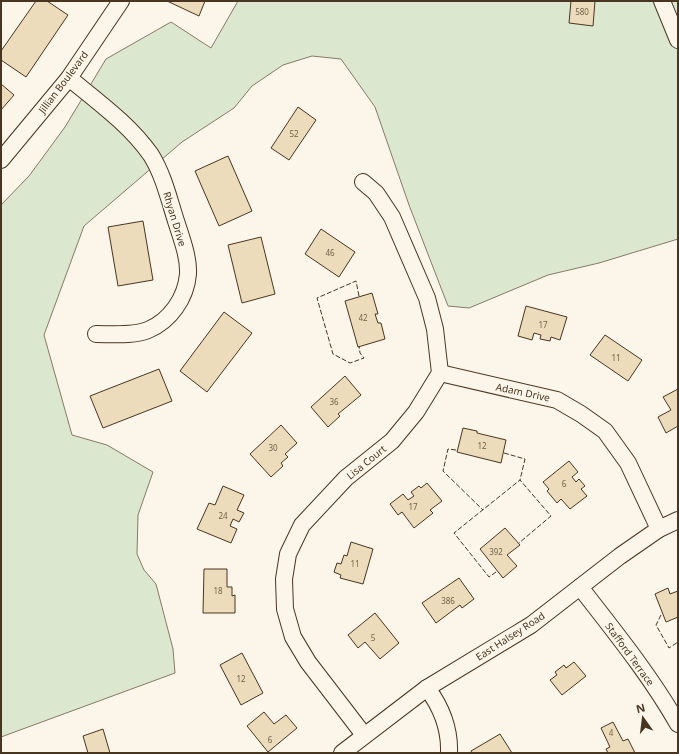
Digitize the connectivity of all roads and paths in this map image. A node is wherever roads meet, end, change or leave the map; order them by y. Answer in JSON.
{"nodes":[{"id":1,"x":121,"y":1,"type":"edge"},
{"id":2,"x":662,"y":1,"type":"edge"},
{"id":3,"x":678,"y":40,"type":"edge"},
{"id":4,"x":69,"y":78,"type":"junction"},
{"id":5,"x":1,"y":160,"type":"edge"},
{"id":6,"x":363,"y":182,"type":"dead end"},
{"id":7,"x":96,"y":334,"type":"dead end"},
{"id":8,"x":440,"y":373,"type":"junction"},
{"id":9,"x":678,"y":520,"type":"edge"},
{"id":10,"x":659,"y":529,"type":"junction"},
{"id":11,"x":580,"y":586,"type":"junction"},
{"id":12,"x":427,"y":688,"type":"junction"},
{"id":13,"x":678,"y":724,"type":"edge"},
{"id":14,"x":364,"y":735,"type":"junction"},
{"id":15,"x":342,"y":753,"type":"edge"},
{"id":16,"x":449,"y":753,"type":"edge"}],
"edges":[{"from":1,"to":4,"type":"street","name":"Jillian Boulevard"},
{"from":2,"to":3,"type":"street"},
{"from":4,"to":5,"type":"street","name":"Jillian Boulevard"},
{"from":4,"to":7,"type":"street","name":"Rhyan Drive"},
{"from":6,"to":8,"type":"street"},
{"from":8,"to":10,"type":"street","name":"Adam Drive"},
{"from":8,"to":14,"type":"street","name":"Lisa Court"},
{"from":9,"to":10,"type":"street","name":"East Halsey Road"},
{"from":10,"to":11,"type":"street","name":"East Halsey Road"},
{"from":11,"to":12,"type":"street","name":"East Halsey Road"},
{"from":11,"to":13,"type":"street","name":"Stafford Terrace"},
{"from":12,"to":14,"type":"street","name":"East Halsey Road"},
{"from":12,"to":16,"type":"street"},
{"from":14,"to":15,"type":"street","name":"East Halsey Road"}]}
